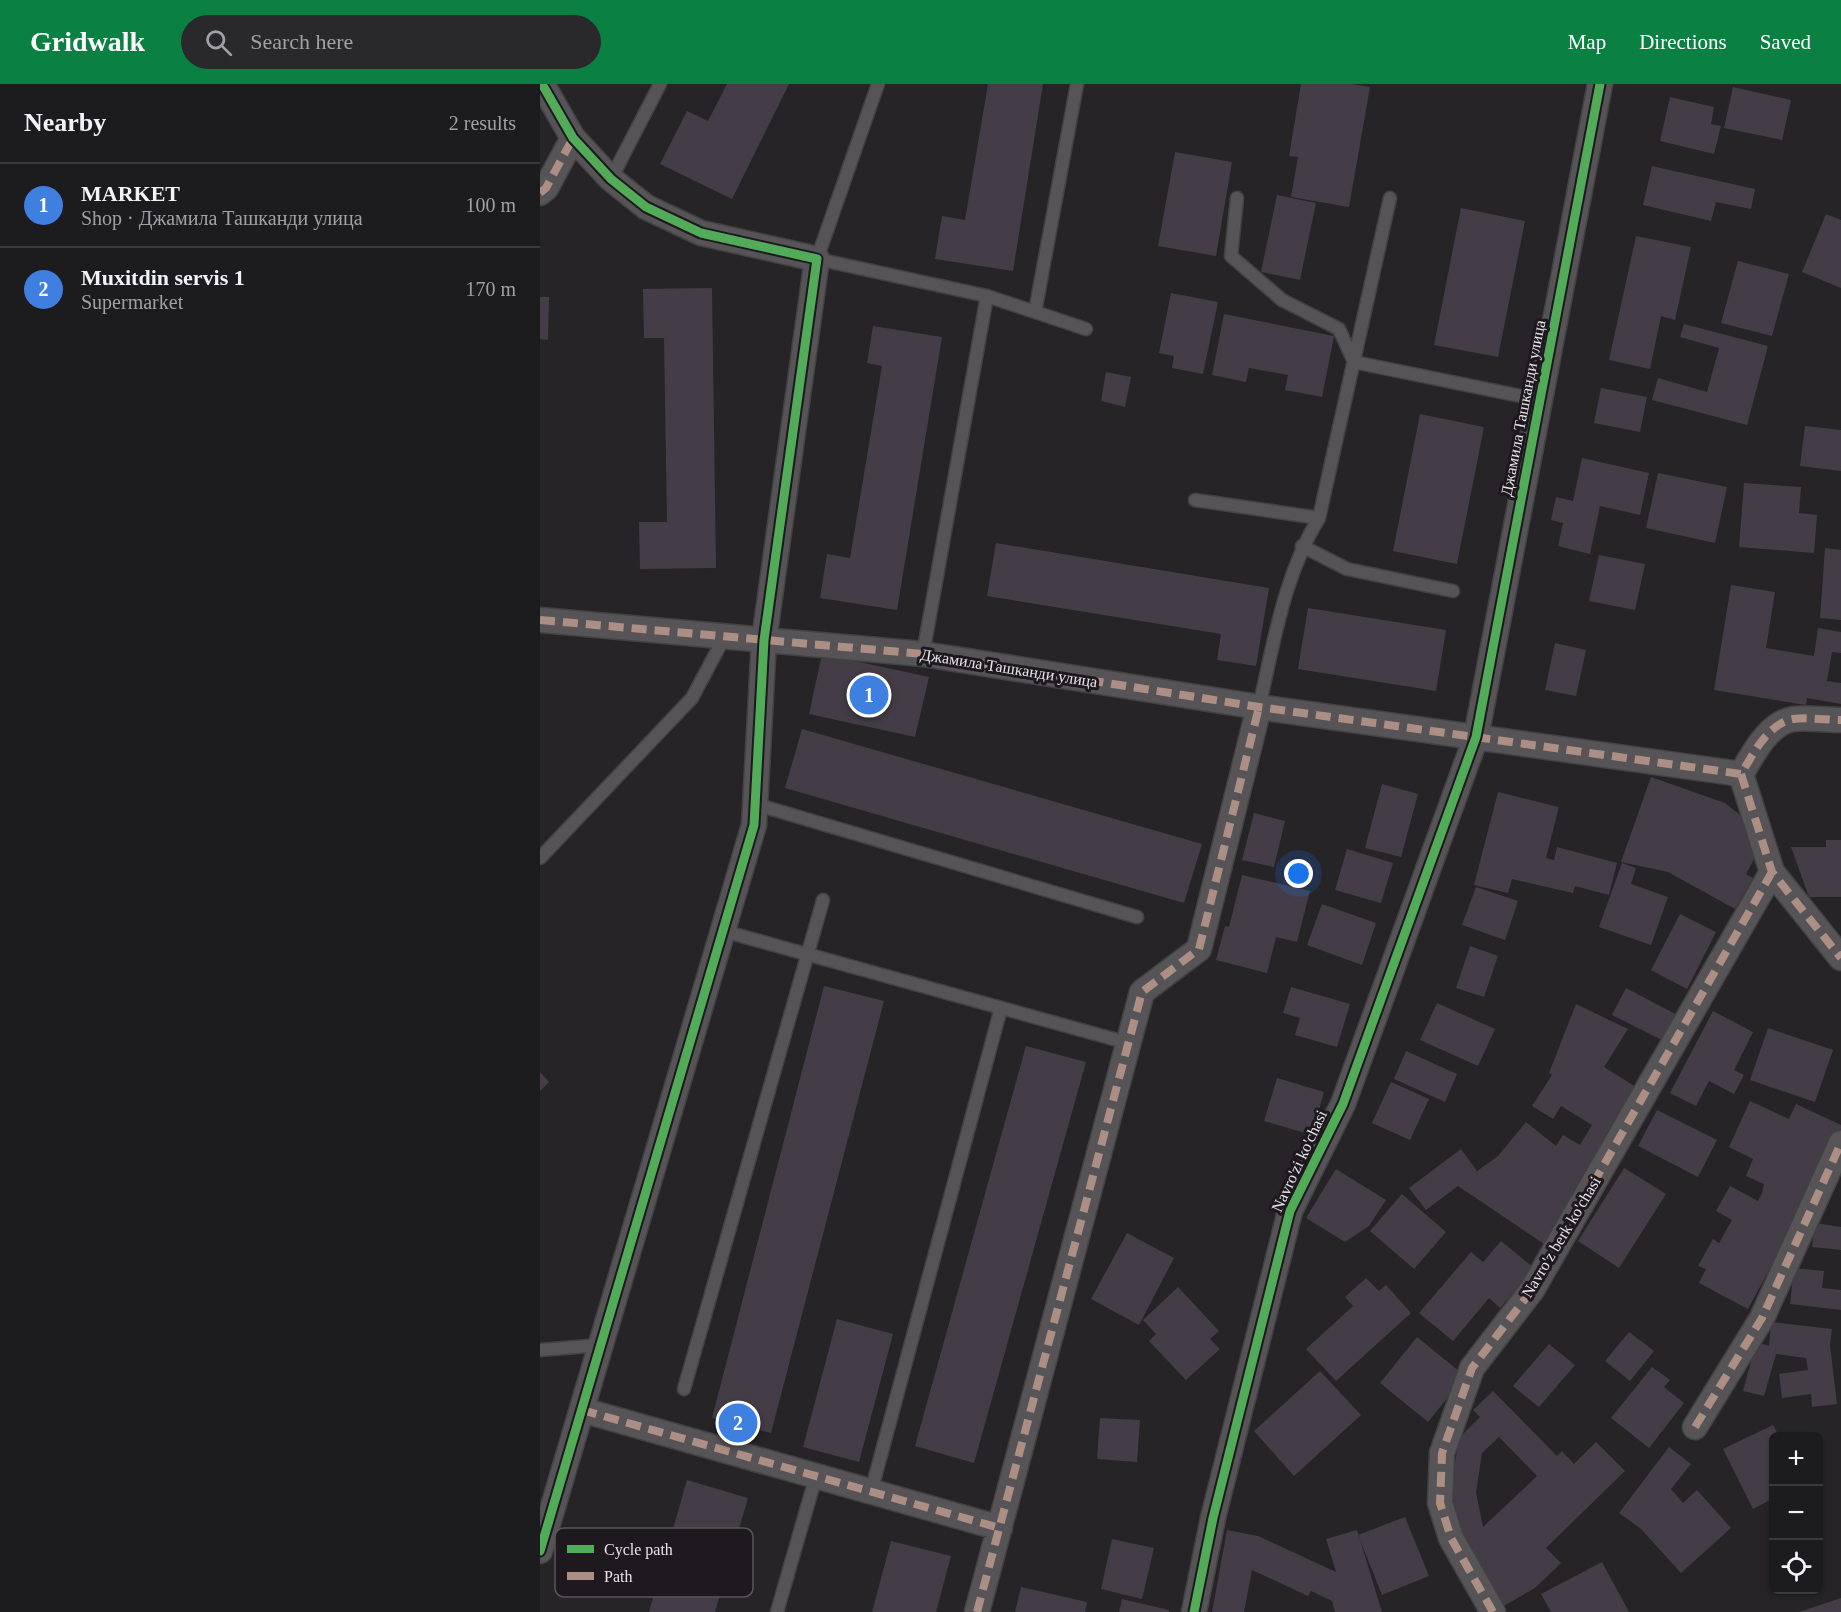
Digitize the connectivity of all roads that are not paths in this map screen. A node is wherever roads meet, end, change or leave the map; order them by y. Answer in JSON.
{"nodes":[{"id":1,"x":542,"y":84,"type":"edge"},
{"id":2,"x":660,"y":84,"type":"edge"},
{"id":3,"x":878,"y":84,"type":"edge"},
{"id":4,"x":1077,"y":84,"type":"edge"},
{"id":5,"x":1600,"y":84,"type":"edge"},
{"id":6,"x":573,"y":138,"type":"junction"},
{"id":7,"x":611,"y":179,"type":"junction"},
{"id":8,"x":540,"y":193,"type":"edge"},
{"id":9,"x":1238,"y":198,"type":"dead end"},
{"id":10,"x":1390,"y":198,"type":"dead end"},
{"id":11,"x":817,"y":259,"type":"junction"},
{"id":12,"x":987,"y":296,"type":"junction"},
{"id":13,"x":1035,"y":312,"type":"junction"},
{"id":14,"x":1086,"y":329,"type":"dead end"},
{"id":15,"x":1354,"y":362,"type":"junction"},
{"id":16,"x":1540,"y":400,"type":"junction"},
{"id":17,"x":1195,"y":500,"type":"dead end"},
{"id":18,"x":1319,"y":518,"type":"junction"},
{"id":19,"x":1302,"y":546,"type":"junction"},
{"id":20,"x":1453,"y":591,"type":"dead end"},
{"id":21,"x":540,"y":620,"type":"edge"},
{"id":22,"x":725,"y":636,"type":"junction"},
{"id":23,"x":764,"y":639,"type":"junction"},
{"id":24,"x":923,"y":654,"type":"junction"},
{"id":25,"x":1259,"y":707,"type":"junction"},
{"id":26,"x":1841,"y":720,"type":"edge"},
{"id":27,"x":1476,"y":737,"type":"junction"},
{"id":28,"x":1742,"y":774,"type":"junction"},
{"id":29,"x":755,"y":804,"type":"junction"},
{"id":30,"x":540,"y":858,"type":"edge"},
{"id":31,"x":1772,"y":872,"type":"junction"},
{"id":32,"x":823,"y":900,"type":"dead end"},
{"id":33,"x":1137,"y":917,"type":"dead end"},
{"id":34,"x":723,"y":931,"type":"junction"},
{"id":35,"x":808,"y":954,"type":"junction"},
{"id":36,"x":1841,"y":958,"type":"edge"},
{"id":37,"x":1001,"y":1008,"type":"junction"},
{"id":38,"x":1128,"y":1043,"type":"junction"},
{"id":39,"x":1841,"y":1143,"type":"edge"},
{"id":40,"x":601,"y":1345,"type":"junction"},
{"id":41,"x":540,"y":1350,"type":"edge"},
{"id":42,"x":684,"y":1389,"type":"dead end"},
{"id":43,"x":582,"y":1410,"type":"junction"},
{"id":44,"x":1695,"y":1427,"type":"dead end"},
{"id":45,"x":816,"y":1476,"type":"junction"},
{"id":46,"x":871,"y":1492,"type":"junction"},
{"id":47,"x":1000,"y":1528,"type":"junction"},
{"id":48,"x":540,"y":1551,"type":"edge"},
{"id":49,"x":777,"y":1612,"type":"edge"},
{"id":50,"x":977,"y":1612,"type":"edge"},
{"id":51,"x":1194,"y":1612,"type":"edge"},
{"id":52,"x":1493,"y":1612,"type":"edge"}],
"edges":[{"from":1,"to":6,"type":"street"},
{"from":2,"to":7,"type":"lane"},
{"from":3,"to":11,"type":"lane"},
{"from":4,"to":13,"type":"lane"},
{"from":5,"to":16,"type":"street","name":"Джамила Ташканди улица"},
{"from":6,"to":7,"type":"street"},
{"from":6,"to":8,"type":"street"},
{"from":7,"to":11,"type":"street"},
{"from":9,"to":15,"type":"lane"},
{"from":10,"to":15,"type":"lane"},
{"from":11,"to":12,"type":"lane"},
{"from":11,"to":23,"type":"street"},
{"from":12,"to":13,"type":"lane"},
{"from":12,"to":24,"type":"lane"},
{"from":13,"to":14,"type":"lane"},
{"from":15,"to":16,"type":"lane"},
{"from":15,"to":18,"type":"lane"},
{"from":16,"to":27,"type":"street","name":"Джамила Ташканди улица"},
{"from":17,"to":18,"type":"lane"},
{"from":18,"to":19,"type":"lane"},
{"from":19,"to":20,"type":"lane"},
{"from":19,"to":25,"type":"lane"},
{"from":21,"to":22,"type":"street","name":"Джамила Ташканди улица"},
{"from":22,"to":23,"type":"street","name":"Джамила Ташканди улица"},
{"from":22,"to":30,"type":"lane"},
{"from":23,"to":24,"type":"street","name":"Джамила Ташканди улица"},
{"from":23,"to":29,"type":"street"},
{"from":24,"to":25,"type":"street","name":"Джамила Ташканди улица"},
{"from":25,"to":27,"type":"street","name":"Джамила Ташканди улица"},
{"from":25,"to":38,"type":"street"},
{"from":26,"to":28,"type":"street"},
{"from":27,"to":28,"type":"street","name":"Джамила Ташканди улица"},
{"from":27,"to":51,"type":"street","name":"Navro'zi ko'chasi"},
{"from":28,"to":31,"type":"street"},
{"from":29,"to":33,"type":"lane"},
{"from":29,"to":34,"type":"street"},
{"from":31,"to":36,"type":"street"},
{"from":31,"to":52,"type":"street","name":"Navro'z berk ko'chasi"},
{"from":32,"to":35,"type":"lane"},
{"from":34,"to":35,"type":"lane"},
{"from":34,"to":40,"type":"street"},
{"from":35,"to":37,"type":"lane"},
{"from":35,"to":42,"type":"lane"},
{"from":37,"to":38,"type":"lane"},
{"from":37,"to":46,"type":"lane"},
{"from":38,"to":47,"type":"street"},
{"from":39,"to":44,"type":"street"},
{"from":40,"to":41,"type":"lane"},
{"from":40,"to":43,"type":"street"},
{"from":43,"to":45,"type":"street"},
{"from":43,"to":48,"type":"street"},
{"from":45,"to":46,"type":"street"},
{"from":45,"to":49,"type":"lane"},
{"from":46,"to":47,"type":"street"},
{"from":47,"to":50,"type":"street"}]}
